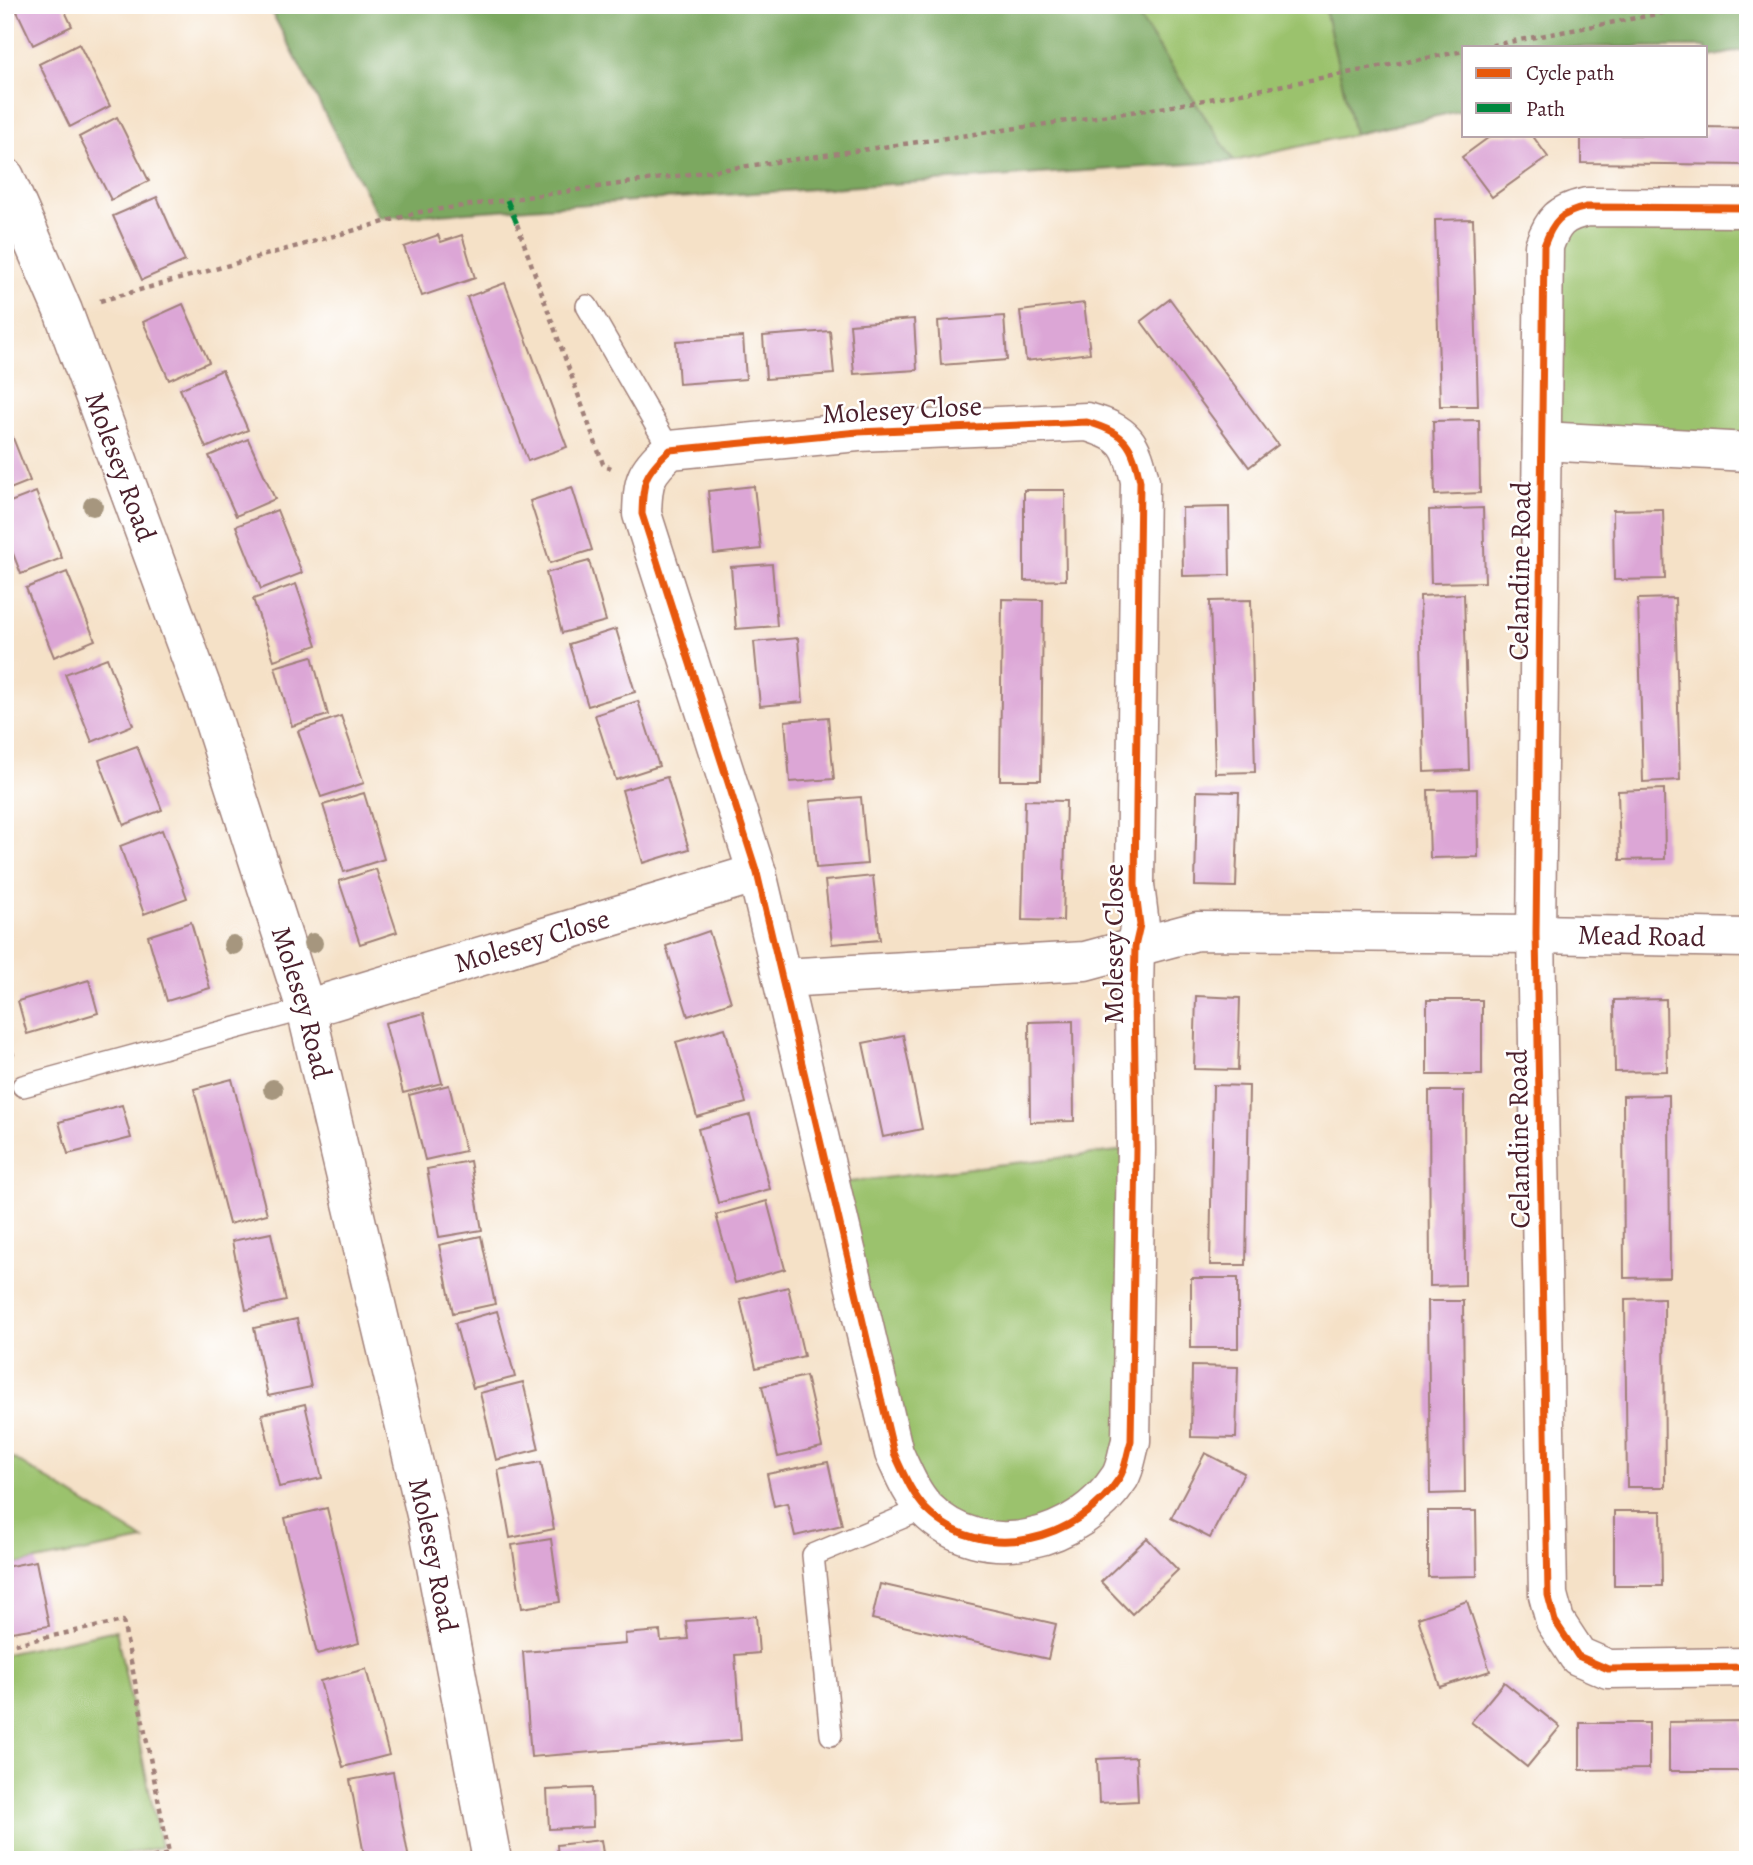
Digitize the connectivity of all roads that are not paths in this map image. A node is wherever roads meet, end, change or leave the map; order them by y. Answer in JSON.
{"nodes":[{"id":1,"x":5,"y":177,"type":"edge"},
{"id":2,"x":1748,"y":208,"type":"edge"},
{"id":3,"x":587,"y":306,"type":"dead end"},
{"id":4,"x":1542,"y":441,"type":"junction"},
{"id":5,"x":670,"y":450,"type":"junction"},
{"id":6,"x":1748,"y":452,"type":"edge"},
{"id":7,"x":757,"y":873,"type":"junction"},
{"id":8,"x":1536,"y":934,"type":"junction"},
{"id":9,"x":1748,"y":938,"type":"edge"},
{"id":10,"x":1135,"y":947,"type":"junction"},
{"id":11,"x":782,"y":978,"type":"junction"},
{"id":12,"x":306,"y":1009,"type":"junction"},
{"id":13,"x":23,"y":1086,"type":"dead end"},
{"id":14,"x":925,"y":1508,"type":"junction"},
{"id":15,"x":1748,"y":1667,"type":"edge"},
{"id":16,"x":831,"y":1735,"type":"dead end"},
{"id":17,"x":492,"y":1860,"type":"edge"}],
"edges":[{"from":1,"to":12,"type":"street","name":"Molesey Road"},
{"from":2,"to":4,"type":"street","name":"Celandine Road"},
{"from":3,"to":5,"type":"lane"},
{"from":4,"to":6,"type":"street"},
{"from":4,"to":8,"type":"street","name":"Celandine Road"},
{"from":5,"to":7,"type":"street","name":"Molesey Close"},
{"from":5,"to":10,"type":"street","name":"Molesey Close"},
{"from":7,"to":11,"type":"street","name":"Molesey Close"},
{"from":7,"to":12,"type":"street","name":"Molesey Close"},
{"from":8,"to":9,"type":"street","name":"Mead Road"},
{"from":8,"to":10,"type":"street","name":"Mead Road"},
{"from":8,"to":15,"type":"street","name":"Celandine Road"},
{"from":10,"to":11,"type":"street","name":"Molesey Close"},
{"from":10,"to":14,"type":"street","name":"Molesey Close"},
{"from":11,"to":14,"type":"street","name":"Molesey Close"},
{"from":12,"to":13,"type":"lane"},
{"from":12,"to":17,"type":"street","name":"Molesey Road"},
{"from":14,"to":16,"type":"lane"}]}
